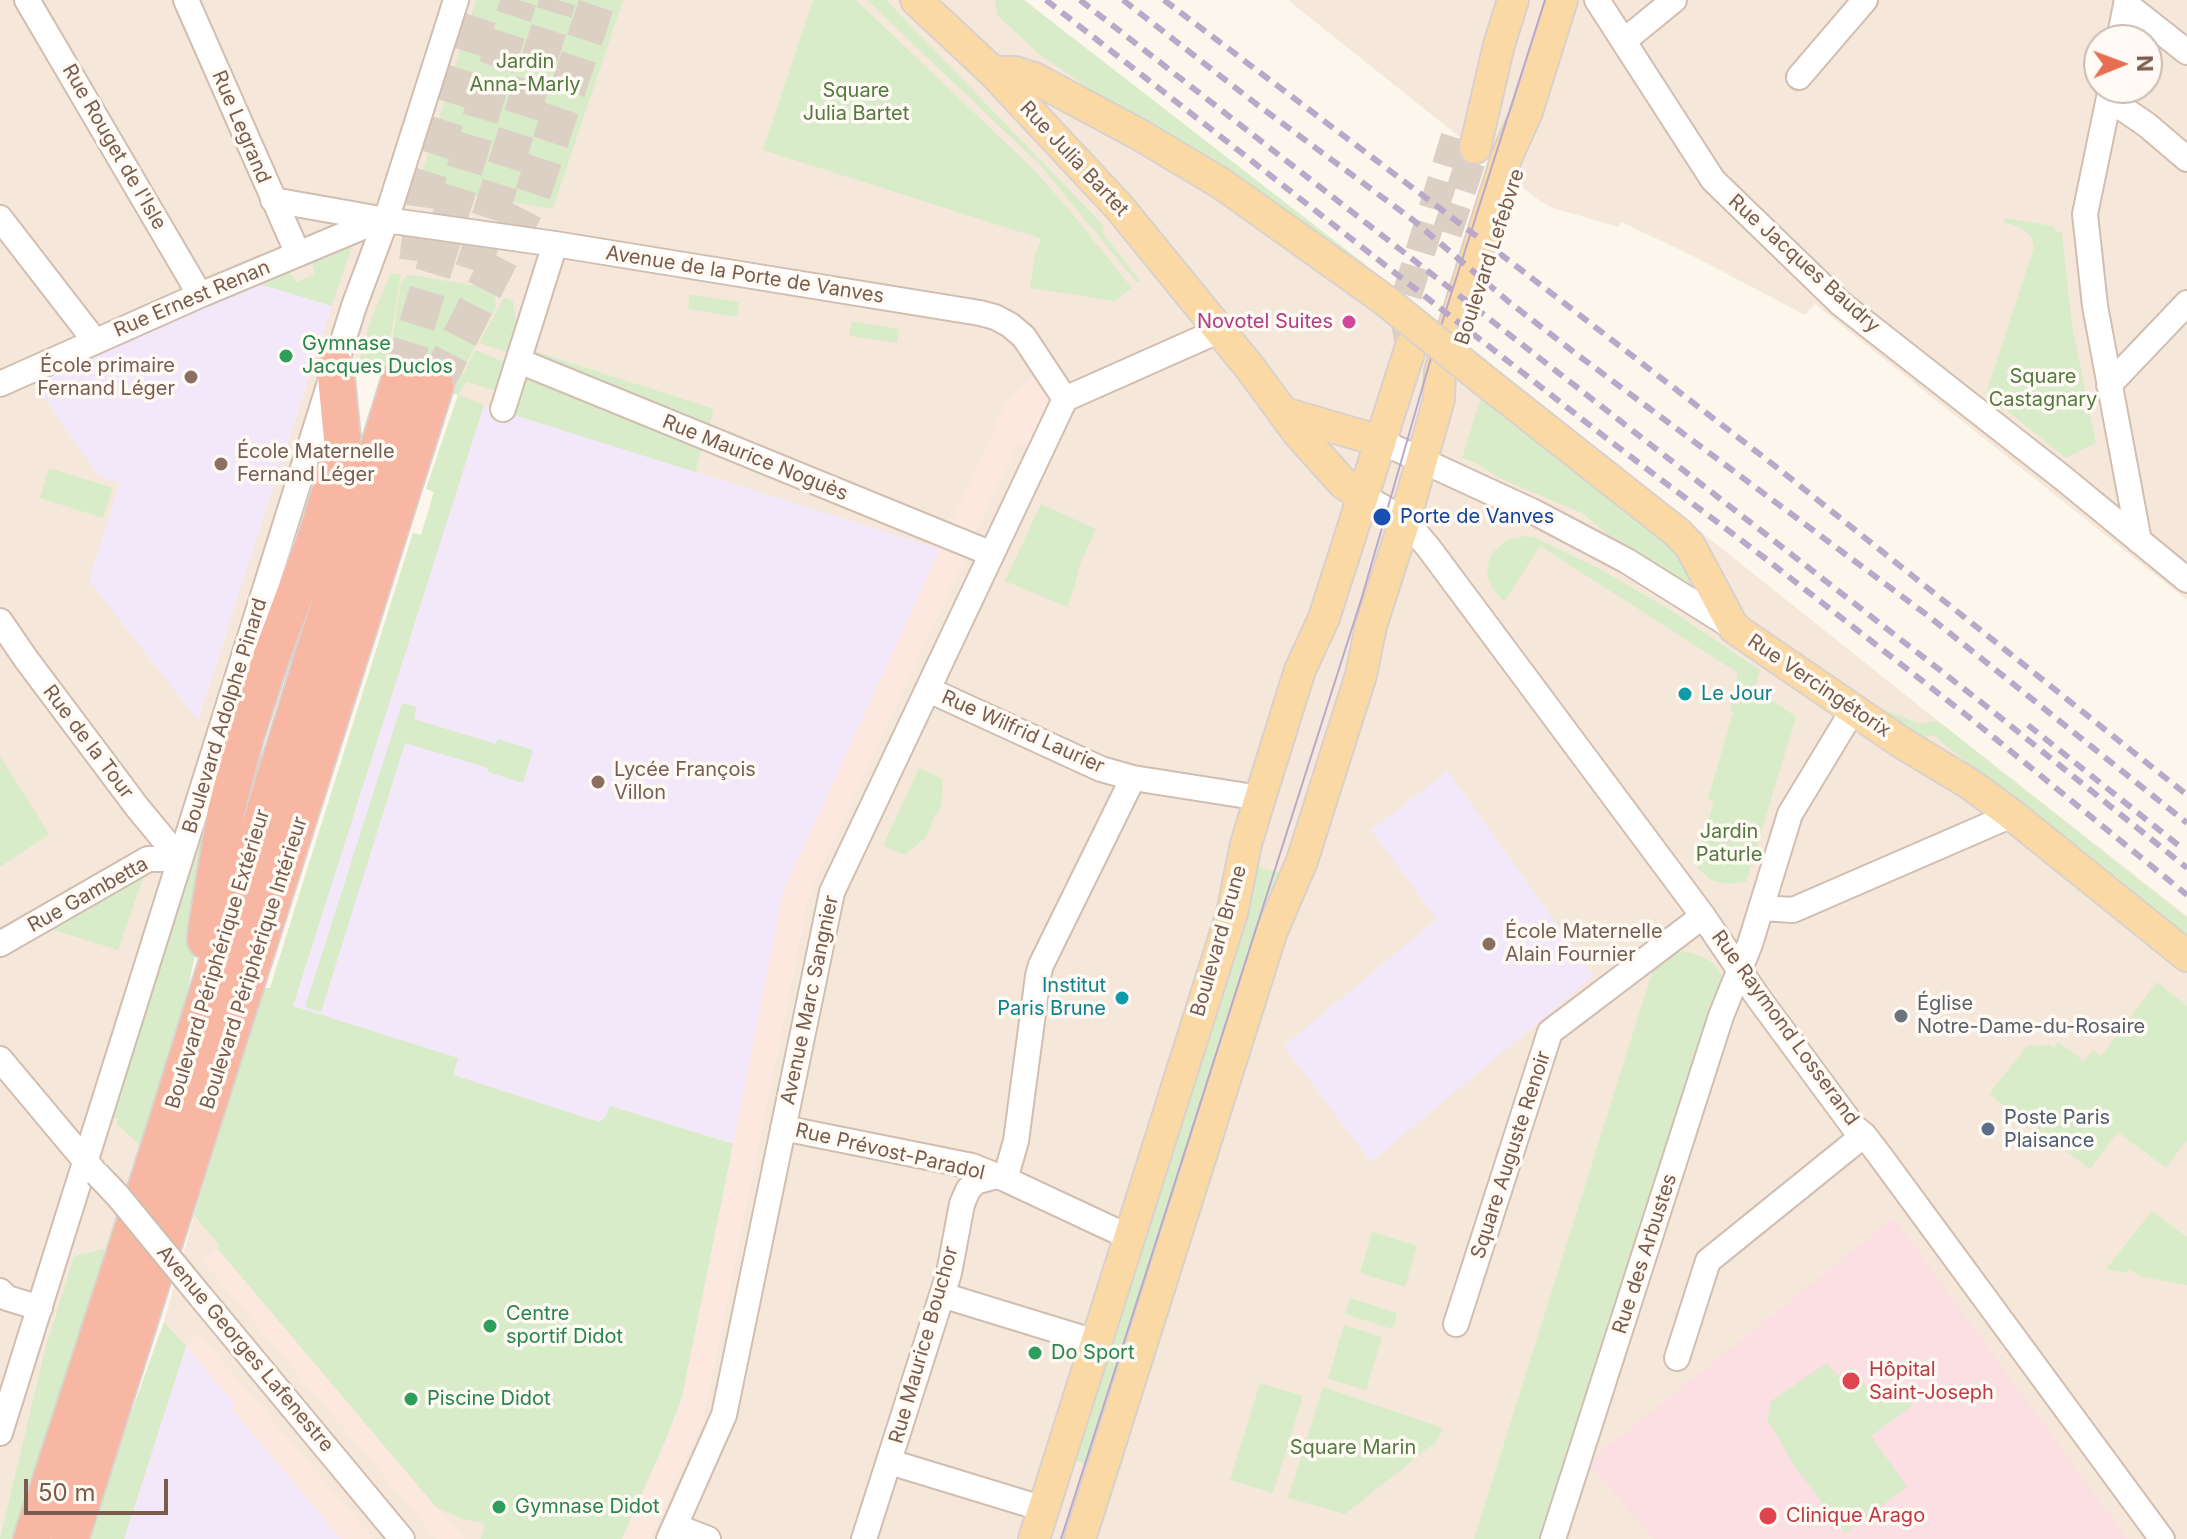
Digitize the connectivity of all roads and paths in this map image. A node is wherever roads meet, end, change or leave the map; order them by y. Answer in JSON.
{"nodes":[{"id":1,"x":27,"y":0,"type":"edge"},
{"id":2,"x":186,"y":0,"type":"edge"},
{"id":3,"x":456,"y":0,"type":"edge"},
{"id":4,"x":916,"y":0,"type":"edge"},
{"id":5,"x":1513,"y":0,"type":"edge"},
{"id":6,"x":1562,"y":0,"type":"edge"},
{"id":7,"x":1597,"y":0,"type":"edge"},
{"id":8,"x":1674,"y":0,"type":"edge"},
{"id":9,"x":1865,"y":0,"type":"edge"},
{"id":10,"x":2127,"y":2,"type":"edge"},
{"id":11,"x":2122,"y":24,"type":"edge"},
{"id":12,"x":1625,"y":40,"type":"junction"},
{"id":13,"x":2187,"y":52,"type":"edge"},
{"id":14,"x":993,"y":72,"type":"junction"},
{"id":15,"x":1799,"y":77,"type":"dead end"},
{"id":16,"x":2108,"y":104,"type":"edge"},
{"id":17,"x":2123,"y":104,"type":"edge"},
{"id":18,"x":1466,"y":140,"type":"tunnel mouth"},
{"id":19,"x":2187,"y":159,"type":"edge"},
{"id":20,"x":273,"y":200,"type":"junction"},
{"id":21,"x":0,"y":218,"type":"edge"},
{"id":22,"x":386,"y":220,"type":"junction"},
{"id":23,"x":555,"y":244,"type":"junction"},
{"id":24,"x":298,"y":254,"type":"junction"},
{"id":25,"x":200,"y":295,"type":"junction"},
{"id":26,"x":2187,"y":303,"type":"edge"},
{"id":27,"x":1218,"y":331,"type":"junction"},
{"id":28,"x":95,"y":341,"type":"junction"},
{"id":29,"x":1411,"y":346,"type":"tunnel mouth"},
{"id":30,"x":519,"y":361,"type":"junction"},
{"id":31,"x":335,"y":366,"type":"junction"},
{"id":32,"x":401,"y":377,"type":"tunnel mouth"},
{"id":33,"x":0,"y":384,"type":"edge"},
{"id":34,"x":2109,"y":385,"type":"junction"},
{"id":35,"x":435,"y":386,"type":"tunnel mouth"},
{"id":36,"x":1065,"y":399,"type":"junction"},
{"id":37,"x":503,"y":409,"type":"dead end"},
{"id":38,"x":1284,"y":413,"type":"junction"},
{"id":39,"x":1380,"y":441,"type":"junction"},
{"id":40,"x":1422,"y":462,"type":"junction"},
{"id":41,"x":1363,"y":496,"type":"junction"},
{"id":42,"x":1405,"y":520,"type":"junction"},
{"id":43,"x":2139,"y":541,"type":"junction"},
{"id":44,"x":992,"y":554,"type":"junction"},
{"id":45,"x":2187,"y":580,"type":"edge"},
{"id":46,"x":0,"y":621,"type":"edge"},
{"id":47,"x":1734,"y":628,"type":"junction"},
{"id":48,"x":929,"y":690,"type":"junction"},
{"id":49,"x":1853,"y":710,"type":"junction"},
{"id":50,"x":1133,"y":778,"type":"junction"},
{"id":51,"x":1260,"y":798,"type":"junction"},
{"id":52,"x":2012,"y":815,"type":"junction"},
{"id":53,"x":180,"y":859,"type":"junction"},
{"id":54,"x":1761,"y":908,"type":"junction"},
{"id":55,"x":1703,"y":916,"type":"junction"},
{"id":56,"x":0,"y":944,"type":"edge"},
{"id":57,"x":2187,"y":956,"type":"edge"},
{"id":58,"x":1739,"y":970,"type":"junction"},
{"id":59,"x":205,"y":1001,"type":"junction"},
{"id":60,"x":0,"y":1059,"type":"edge"},
{"id":61,"x":783,"y":1128,"type":"junction"},
{"id":62,"x":1864,"y":1135,"type":"junction"},
{"id":63,"x":91,"y":1168,"type":"junction"},
{"id":64,"x":1001,"y":1178,"type":"junction"},
{"id":65,"x":1129,"y":1237,"type":"junction"},
{"id":66,"x":942,"y":1295,"type":"junction"},
{"id":67,"x":2,"y":1298,"type":"edge"},
{"id":68,"x":40,"y":1308,"type":"junction"},
{"id":69,"x":1456,"y":1324,"type":"dead end"},
{"id":70,"x":1095,"y":1342,"type":"junction"},
{"id":71,"x":1677,"y":1358,"type":"dead end"},
{"id":72,"x":0,"y":1433,"type":"edge"},
{"id":73,"x":890,"y":1462,"type":"junction"},
{"id":74,"x":1044,"y":1509,"type":"junction"},
{"id":75,"x":672,"y":1533,"type":"edge"},
{"id":76,"x":32,"y":1539,"type":"edge"},
{"id":77,"x":70,"y":1539,"type":"edge"},
{"id":78,"x":402,"y":1539,"type":"edge"},
{"id":79,"x":708,"y":1539,"type":"edge"},
{"id":80,"x":864,"y":1539,"type":"edge"},
{"id":81,"x":1034,"y":1539,"type":"edge"},
{"id":82,"x":1080,"y":1539,"type":"edge"},
{"id":83,"x":1553,"y":1539,"type":"edge"},
{"id":84,"x":2162,"y":1539,"type":"edge"}],
"edges":[{"from":1,"to":25,"type":"street","name":"Rue Rouget de l'Isle"},
{"from":2,"to":20,"type":"street","name":"Rue Legrand"},
{"from":3,"to":22,"type":"street","name":"Boulevard Adolphe Pinard"},
{"from":4,"to":14,"type":"main road","name":"Rue Julia Bartet"},
{"from":5,"to":18,"type":"main road"},
{"from":6,"to":40,"type":"main road","name":"Boulevard Lefebvre"},
{"from":7,"to":12,"type":"street","name":"Rue Jacques Baudry"},
{"from":8,"to":12,"type":"street"},
{"from":9,"to":15,"type":"street"},
{"from":10,"to":11,"type":"street"},
{"from":10,"to":13,"type":"street"},
{"from":12,"to":43,"type":"street","name":"Rue Jacques Baudry"},
{"from":14,"to":27,"type":"main road","name":"Rue Julia Bartet"},
{"from":14,"to":47,"type":"main road","bridge":true},
{"from":16,"to":34,"type":"street"},
{"from":17,"to":19,"type":"street"},
{"from":20,"to":22,"type":"street","name":"Avenue de la Porte de Vanves"},
{"from":20,"to":24,"type":"street","name":"Rue Legrand"},
{"from":21,"to":28,"type":"street"},
{"from":22,"to":23,"type":"street","name":"Avenue de la Porte de Vanves"},
{"from":22,"to":24,"type":"street","name":"Rue Ernest Renan"},
{"from":22,"to":31,"type":"street","name":"Boulevard Adolphe Pinard"},
{"from":23,"to":30,"type":"street"},
{"from":23,"to":36,"type":"street","name":"Avenue de la Porte de Vanves"},
{"from":24,"to":25,"type":"street","name":"Rue Ernest Renan"},
{"from":25,"to":28,"type":"street","name":"Rue Ernest Renan"},
{"from":26,"to":34,"type":"street"},
{"from":27,"to":36,"type":"street"},
{"from":27,"to":38,"type":"main road","name":"Rue Julia Bartet"},
{"from":28,"to":33,"type":"street","name":"Rue Ernest Renan"},
{"from":29,"to":39,"type":"main road","name":"Boulevard Brune"},
{"from":30,"to":37,"type":"street"},
{"from":30,"to":44,"type":"street","name":"Rue Maurice Noguès"},
{"from":31,"to":53,"type":"street","name":"Boulevard Adolphe Pinard"},
{"from":31,"to":59,"type":"highway"},
{"from":32,"to":59,"type":"highway","name":"Boulevard Périphérique Extérieur"},
{"from":34,"to":43,"type":"street"},
{"from":35,"to":77,"type":"highway","name":"Boulevard Périphérique Intérieur"},
{"from":36,"to":44,"type":"street","name":"Avenue Marc Sangnier"},
{"from":38,"to":39,"type":"main road"},
{"from":38,"to":41,"type":"main road","name":"Rue Julia Bartet"},
{"from":39,"to":40,"type":"street","name":"Rue Vercingétorix"},
{"from":39,"to":41,"type":"main road","name":"Boulevard Brune"},
{"from":40,"to":42,"type":"main road"},
{"from":40,"to":47,"type":"street","name":"Rue Vercingétorix"},
{"from":41,"to":42,"type":"street"},
{"from":41,"to":51,"type":"main road","name":"Boulevard Brune"},
{"from":42,"to":55,"type":"street","name":"Rue Raymond Losserand"},
{"from":42,"to":82,"type":"main road"},
{"from":43,"to":45,"type":"street","name":"Rue Jacques Baudry"},
{"from":44,"to":48,"type":"street","name":"Avenue Marc Sangnier"},
{"from":46,"to":53,"type":"street","name":"Rue de la Tour"},
{"from":47,"to":49,"type":"main road","name":"Rue Vercingétorix"},
{"from":48,"to":50,"type":"street","name":"Rue Wilfrid Laurier"},
{"from":48,"to":61,"type":"street","name":"Avenue Marc Sangnier"},
{"from":49,"to":52,"type":"main road","name":"Rue Vercingétorix"},
{"from":49,"to":54,"type":"street","name":"Rue des Arbustes"},
{"from":50,"to":51,"type":"street","name":"Rue Wilfrid Laurier"},
{"from":50,"to":64,"type":"street"},
{"from":51,"to":65,"type":"main road","name":"Boulevard Brune"},
{"from":52,"to":54,"type":"street"},
{"from":52,"to":57,"type":"main road","name":"Rue Vercingétorix"},
{"from":53,"to":56,"type":"street","name":"Rue Gambetta"},
{"from":53,"to":63,"type":"street","name":"Boulevard Adolphe Pinard"},
{"from":54,"to":58,"type":"street","name":"Rue des Arbustes"},
{"from":55,"to":58,"type":"street","name":"Rue Raymond Losserand"},
{"from":55,"to":69,"type":"street","name":"Square Auguste Renoir"},
{"from":58,"to":62,"type":"street","name":"Rue Raymond Losserand"},
{"from":58,"to":83,"type":"street","name":"Rue des Arbustes"},
{"from":59,"to":76,"type":"highway","name":"Boulevard Périphérique Extérieur"},
{"from":60,"to":63,"type":"street","name":"Avenue Georges Lafenestre"},
{"from":61,"to":64,"type":"street","name":"Rue Prévost-Paradol"},
{"from":61,"to":75,"type":"street","name":"Avenue Marc Sangnier"},
{"from":62,"to":71,"type":"street"},
{"from":62,"to":84,"type":"street","name":"Rue Raymond Losserand"},
{"from":63,"to":68,"type":"street","name":"Boulevard Adolphe Pinard"},
{"from":63,"to":78,"type":"street","name":"Avenue Georges Lafenestre","bridge":true},
{"from":64,"to":65,"type":"street","name":"Rue Prévost-Paradol"},
{"from":64,"to":66,"type":"street","name":"Rue Maurice Bouchor"},
{"from":65,"to":70,"type":"main road","name":"Boulevard Brune"},
{"from":66,"to":70,"type":"street"},
{"from":66,"to":73,"type":"street","name":"Rue Maurice Bouchor"},
{"from":67,"to":68,"type":"street"},
{"from":68,"to":72,"type":"street","name":"Boulevard Adolphe Pinard"},
{"from":70,"to":74,"type":"main road","name":"Boulevard Brune"},
{"from":73,"to":74,"type":"street"},
{"from":73,"to":80,"type":"street","name":"Rue Maurice Bouchor"},
{"from":74,"to":81,"type":"main road","name":"Boulevard Brune"},
{"from":75,"to":79,"type":"street"}]}
